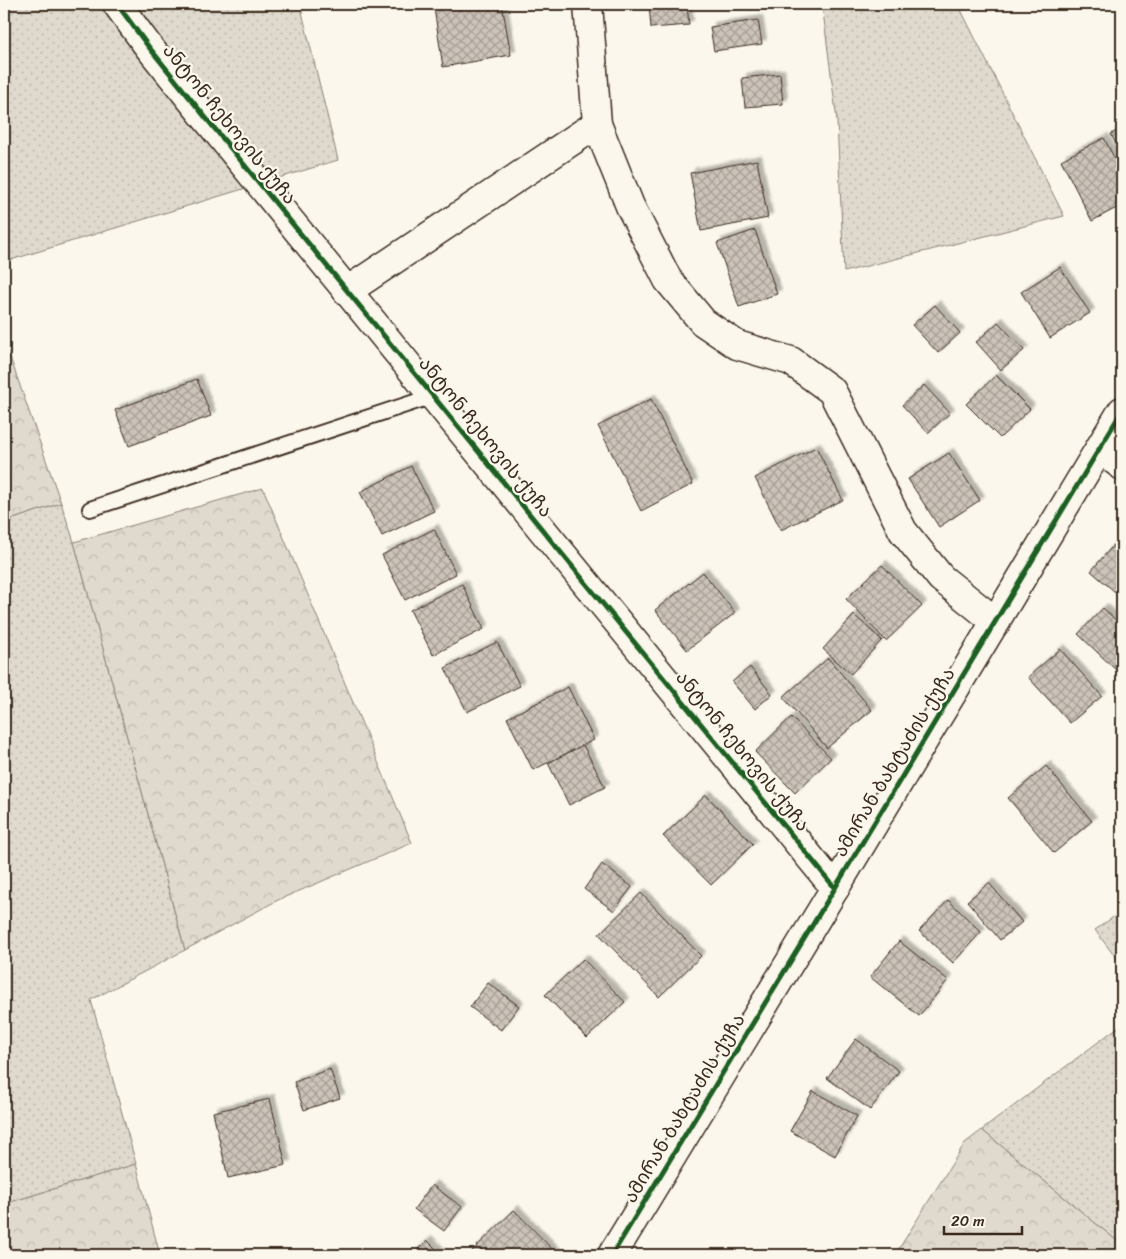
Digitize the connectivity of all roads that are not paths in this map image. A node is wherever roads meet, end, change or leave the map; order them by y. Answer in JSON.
{"nodes":[{"id":1,"x":117,"y":4,"type":"edge"},
{"id":2,"x":588,"y":4,"type":"edge"},
{"id":3,"x":597,"y":124,"type":"junction"},
{"id":4,"x":347,"y":291,"type":"junction"},
{"id":5,"x":433,"y":396,"type":"junction"},
{"id":6,"x":1122,"y":411,"type":"edge"},
{"id":7,"x":1100,"y":449,"type":"junction"},
{"id":8,"x":1122,"y":466,"type":"edge"},
{"id":9,"x":90,"y":509,"type":"dead end"},
{"id":10,"x":996,"y":622,"type":"junction"},
{"id":11,"x":835,"y":888,"type":"junction"},
{"id":12,"x":612,"y":1255,"type":"edge"}],
"edges":[{"from":1,"to":4,"type":"street","name":"ანტონ ჩეხოვის ქუჩა"},
{"from":2,"to":3,"type":"street"},
{"from":3,"to":4,"type":"street"},
{"from":3,"to":10,"type":"street"},
{"from":4,"to":5,"type":"street","name":"ანტონ ჩეხოვის ქუჩა"},
{"from":5,"to":9,"type":"lane"},
{"from":5,"to":11,"type":"street","name":"ანტონ ჩეხოვის ქუჩა"},
{"from":6,"to":7,"type":"street","name":"ამირან ბახტაძის ქუჩა"},
{"from":7,"to":8,"type":"street"},
{"from":7,"to":10,"type":"street","name":"ამირან ბახტაძის ქუჩა"},
{"from":10,"to":11,"type":"street","name":"ამირან ბახტაძის ქუჩა"},
{"from":11,"to":12,"type":"street","name":"ამირან ბახტაძის ქუჩა"}]}
